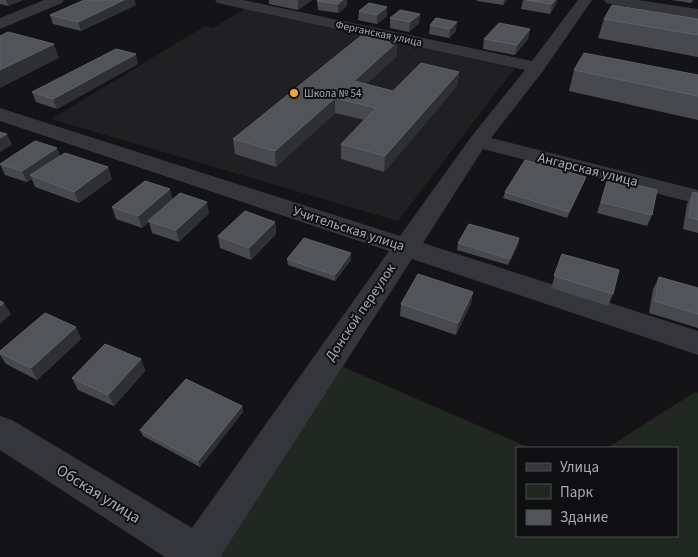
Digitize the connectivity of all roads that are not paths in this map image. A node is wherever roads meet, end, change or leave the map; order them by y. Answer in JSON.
{"nodes":[{"id":1,"x":57,"y":0,"type":"edge"},
{"id":2,"x":222,"y":0,"type":"edge"},
{"id":3,"x":585,"y":0,"type":"edge"},
{"id":4,"x":611,"y":0,"type":"edge"},
{"id":5,"x":698,"y":14,"type":"edge"},
{"id":6,"x":7,"y":17,"type":"edge"},
{"id":7,"x":0,"y":24,"type":"edge"},
{"id":8,"x":537,"y":67,"type":"junction"},
{"id":9,"x":0,"y":114,"type":"edge"},
{"id":10,"x":478,"y":140,"type":"junction"},
{"id":11,"x":698,"y":197,"type":"edge"},
{"id":12,"x":405,"y":246,"type":"junction"},
{"id":13,"x":698,"y":343,"type":"edge"},
{"id":14,"x":0,"y":431,"type":"edge"},
{"id":15,"x":197,"y":556,"type":"edge"}],
"edges":[{"from":1,"to":6,"type":"street"},
{"from":2,"to":8,"type":"street","name":"Ферганская улица"},
{"from":3,"to":8,"type":"street","name":"Донской переулок"},
{"from":4,"to":5,"type":"street"},
{"from":6,"to":7,"type":"street"},
{"from":8,"to":10,"type":"street","name":"Донской переулок"},
{"from":9,"to":12,"type":"street","name":"Учительская улица"},
{"from":10,"to":11,"type":"street","name":"Ангарская улица"},
{"from":10,"to":12,"type":"street","name":"Донской переулок"},
{"from":12,"to":13,"type":"street","name":"Учительская улица"},
{"from":12,"to":15,"type":"street","name":"Донской переулок"},
{"from":14,"to":15,"type":"street","name":"Обская улица"}]}
